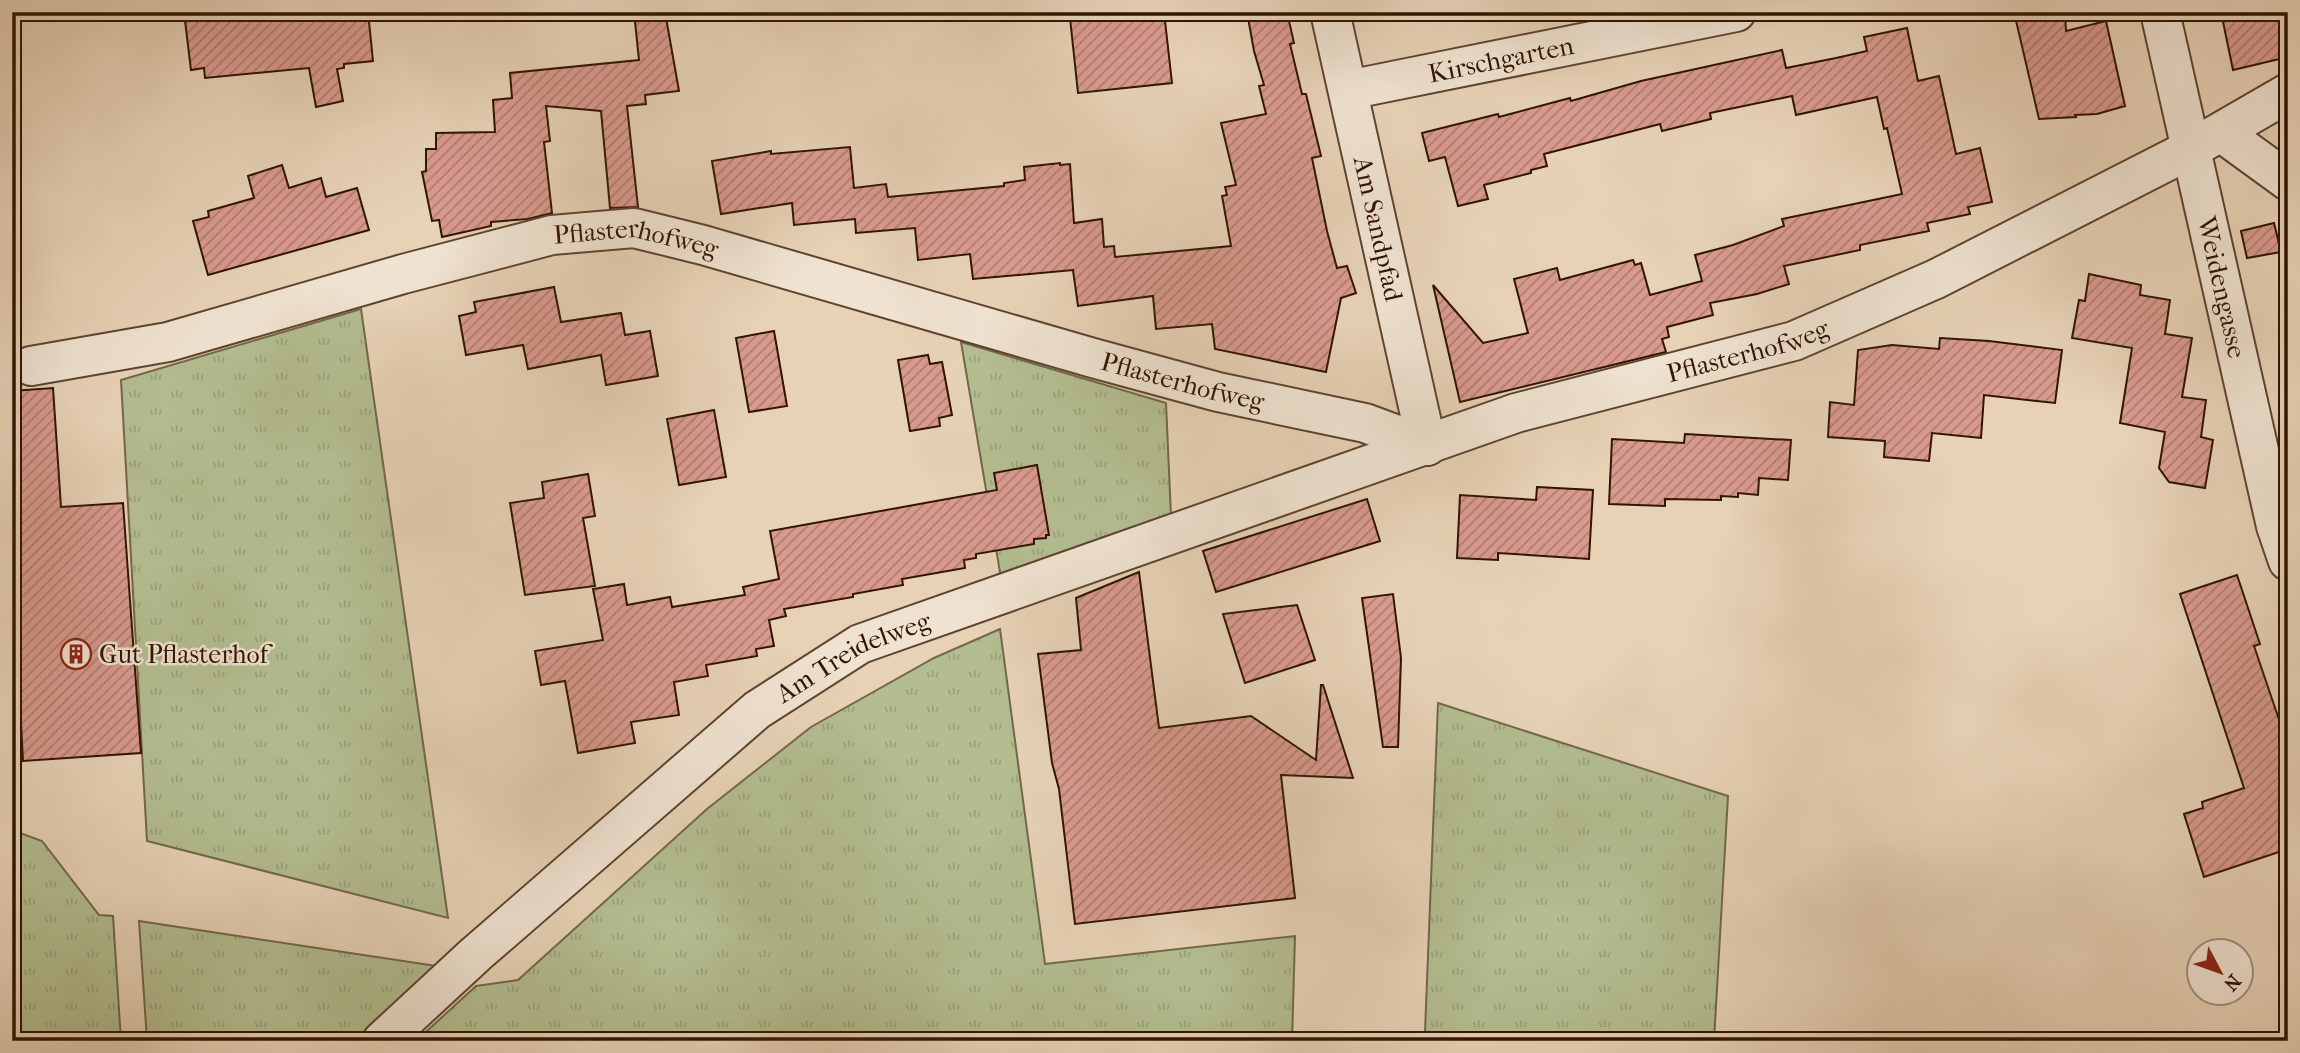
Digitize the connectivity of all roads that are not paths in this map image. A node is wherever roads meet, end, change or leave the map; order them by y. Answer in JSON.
{"nodes":[{"id":1,"x":1330,"y":12,"type":"edge"},
{"id":2,"x":1736,"y":12,"type":"edge"},
{"id":3,"x":2160,"y":12,"type":"edge"},
{"id":4,"x":1348,"y":90,"type":"junction"},
{"id":5,"x":2288,"y":93,"type":"edge"},
{"id":6,"x":2206,"y":141,"type":"junction"},
{"id":7,"x":2288,"y":181,"type":"edge"},
{"id":8,"x":31,"y":366,"type":"dead end"},
{"id":9,"x":1427,"y":446,"type":"junction"},
{"id":10,"x":2288,"y":561,"type":"edge"},
{"id":11,"x":382,"y":1041,"type":"edge"}],
"edges":[{"from":1,"to":4,"type":"street","name":"Am Sandpfad"},
{"from":2,"to":4,"type":"street","name":"Kirschgarten"},
{"from":3,"to":6,"type":"street","name":"Weidengasse"},
{"from":4,"to":9,"type":"street","name":"Am Sandpfad"},
{"from":5,"to":6,"type":"street","name":"Pflasterhofweg"},
{"from":6,"to":7,"type":"street"},
{"from":6,"to":9,"type":"street","name":"Pflasterhofweg"},
{"from":6,"to":10,"type":"street","name":"Weidengasse"},
{"from":8,"to":9,"type":"street","name":"Pflasterhofweg"},
{"from":9,"to":11,"type":"street","name":"Am Treidelweg"}]}
